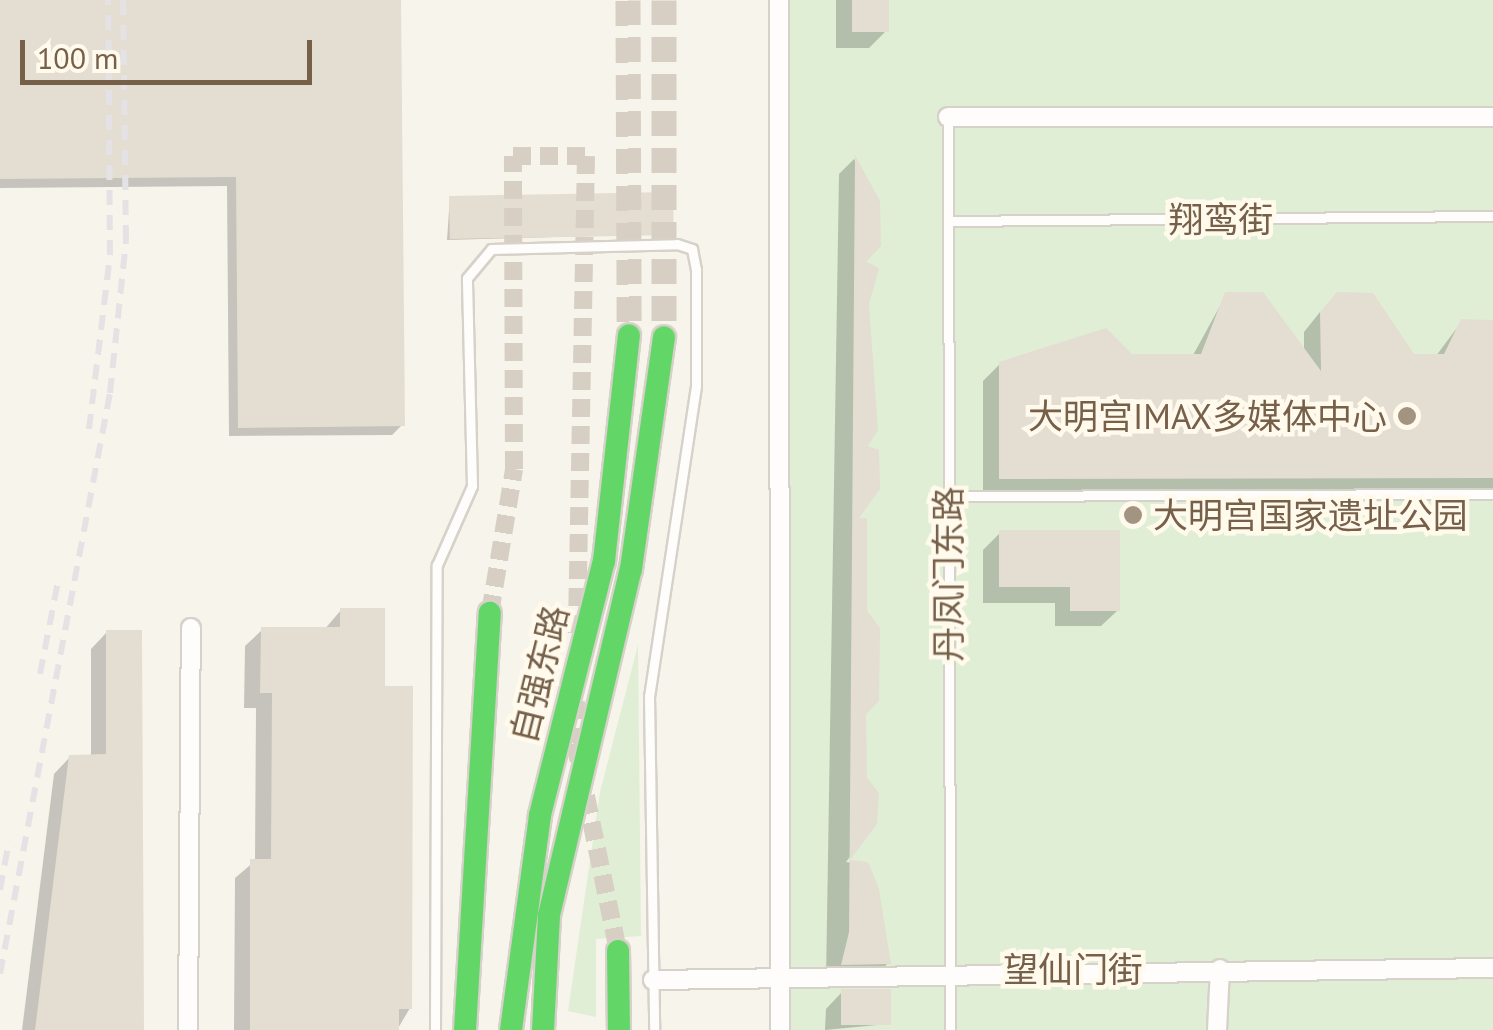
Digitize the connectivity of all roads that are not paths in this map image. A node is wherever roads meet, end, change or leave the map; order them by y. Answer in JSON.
{"nodes":[{"id":1,"x":779,"y":0,"type":"edge"},
{"id":2,"x":948,"y":117,"type":"joint"},
{"id":3,"x":1493,"y":117,"type":"edge"},
{"id":4,"x":1493,"y":216,"type":"edge"},
{"id":5,"x":948,"y":221,"type":"junction"},
{"id":6,"x":629,"y":335,"type":"tunnel mouth"},
{"id":7,"x":664,"y":337,"type":"tunnel mouth"},
{"id":8,"x":1493,"y":494,"type":"edge"},
{"id":9,"x":948,"y":496,"type":"junction"},
{"id":10,"x":490,"y":613,"type":"tunnel mouth"},
{"id":11,"x":191,"y":628,"type":"dead end"},
{"id":12,"x":618,"y":952,"type":"tunnel mouth"},
{"id":13,"x":1493,"y":968,"type":"edge"},
{"id":14,"x":1220,"y":969,"type":"junction"},
{"id":15,"x":951,"y":970,"type":"junction"},
{"id":16,"x":653,"y":980,"type":"junction"},
{"id":17,"x":780,"y":983,"type":"junction"},
{"id":18,"x":188,"y":1030,"type":"edge"},
{"id":19,"x":435,"y":1030,"type":"edge"},
{"id":20,"x":465,"y":1030,"type":"edge"},
{"id":21,"x":510,"y":1030,"type":"edge"},
{"id":22,"x":543,"y":1030,"type":"edge"},
{"id":23,"x":619,"y":1030,"type":"edge"},
{"id":24,"x":654,"y":1030,"type":"edge"},
{"id":25,"x":780,"y":1030,"type":"edge"},
{"id":26,"x":950,"y":1030,"type":"edge"},
{"id":27,"x":1218,"y":1030,"type":"edge"}],
"edges":[{"from":1,"to":17,"type":"street"},
{"from":2,"to":3,"type":"street"},
{"from":2,"to":5,"type":"lane","name":"丹凤门东路"},
{"from":4,"to":5,"type":"lane","name":"翔鸾街"},
{"from":5,"to":9,"type":"lane","name":"丹凤门东路"},
{"from":6,"to":21,"type":"main road","name":"自强东路"},
{"from":7,"to":22,"type":"main road","name":"自强东路"},
{"from":8,"to":9,"type":"lane"},
{"from":9,"to":15,"type":"lane","name":"丹凤门东路"},
{"from":10,"to":20,"type":"main road"},
{"from":11,"to":18,"type":"street"},
{"from":12,"to":23,"type":"main road"},
{"from":13,"to":14,"type":"street","name":"望仙门街"},
{"from":14,"to":15,"type":"street","name":"望仙门街"},
{"from":14,"to":27,"type":"street"},
{"from":15,"to":17,"type":"street","name":"望仙门街"},
{"from":15,"to":26,"type":"lane","name":"丹凤门东路"},
{"from":16,"to":17,"type":"street","name":"望仙门街"},
{"from":16,"to":19,"type":"lane"},
{"from":16,"to":24,"type":"lane"},
{"from":17,"to":25,"type":"street"}]}
